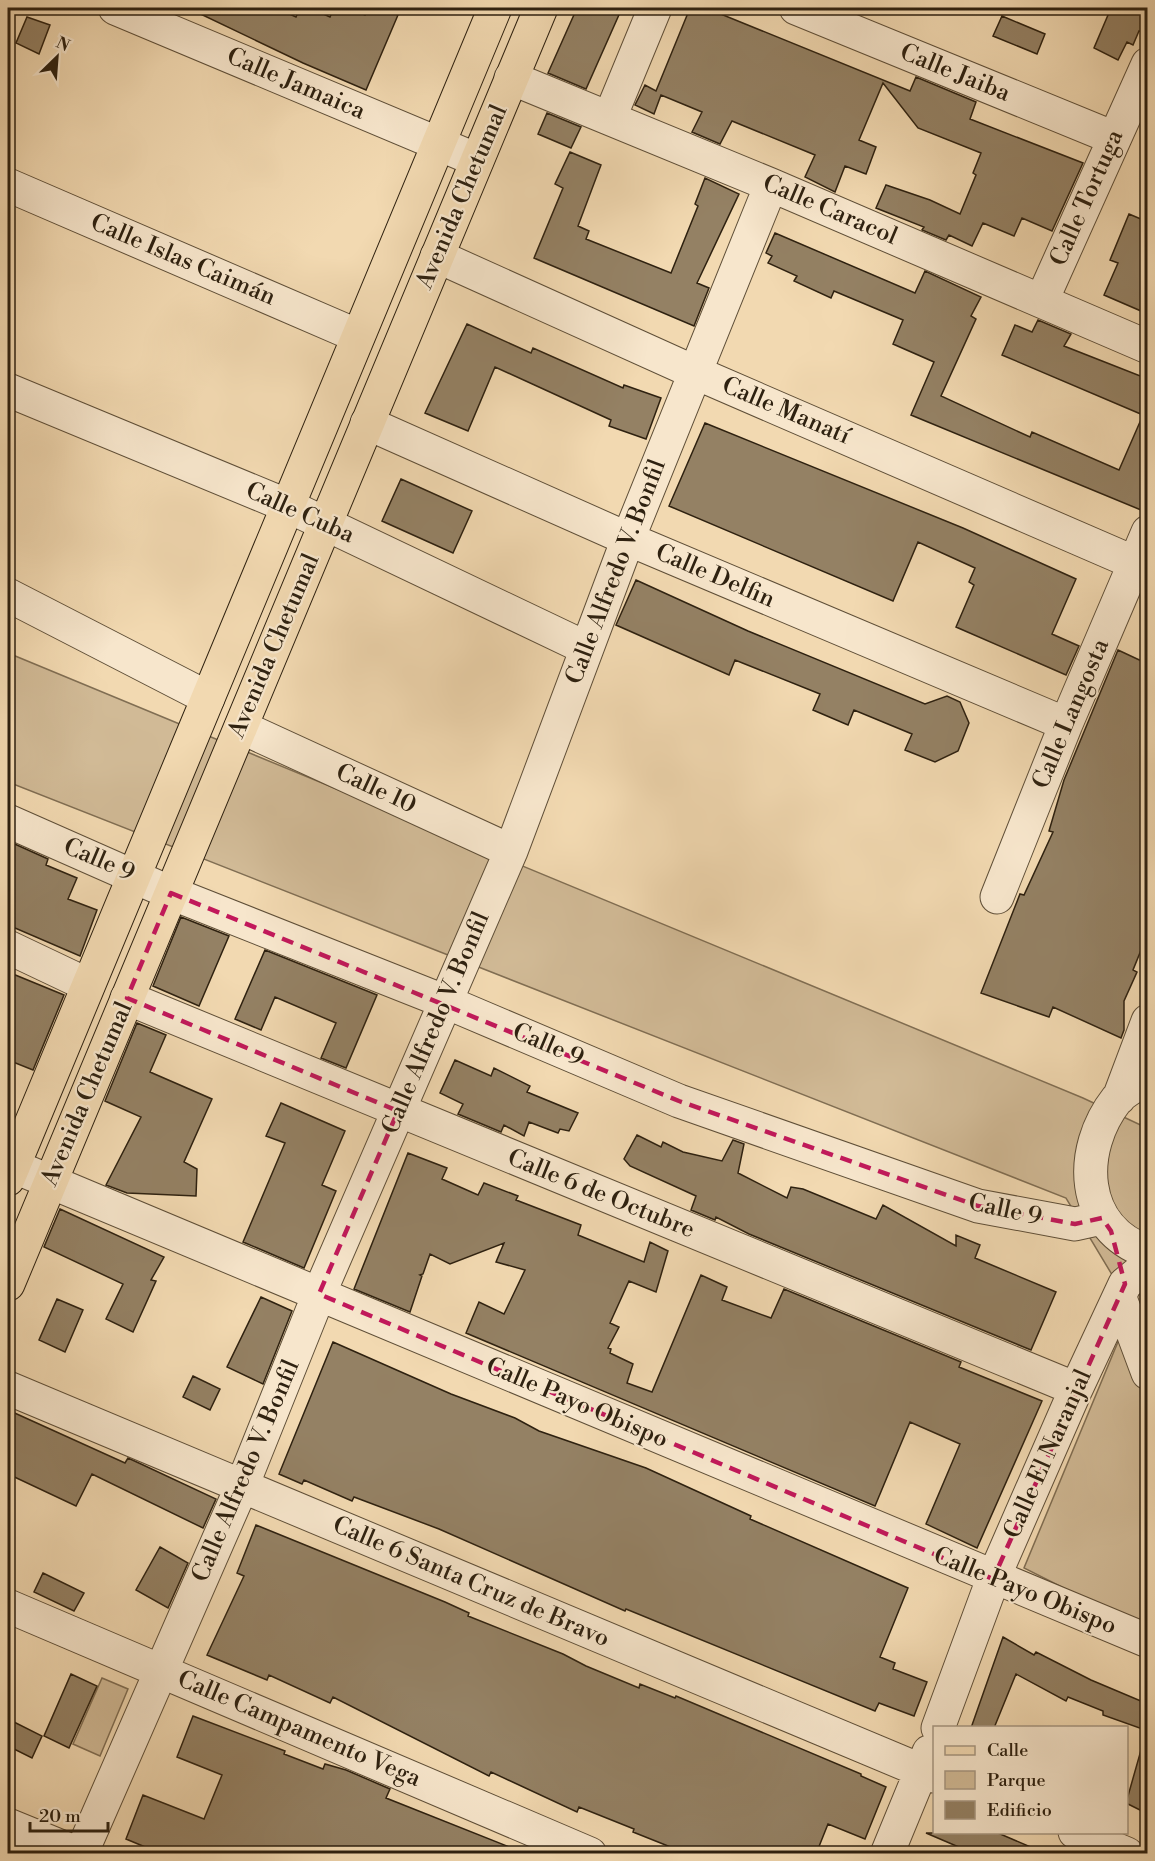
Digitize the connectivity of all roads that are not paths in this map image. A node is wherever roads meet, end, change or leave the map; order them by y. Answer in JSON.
{"nodes":[{"id":1,"x":115,"y":8,"type":"edge"},
{"id":2,"x":495,"y":8,"type":"edge"},
{"id":3,"x":541,"y":8,"type":"edge"},
{"id":4,"x":655,"y":8,"type":"edge"},
{"id":5,"x":796,"y":8,"type":"edge"},
{"id":6,"x":1148,"y":64,"type":"edge"},
{"id":7,"x":511,"y":78,"type":"junction"},
{"id":8,"x":610,"y":117,"type":"junction"},
{"id":9,"x":1114,"y":138,"type":"junction"},
{"id":10,"x":439,"y":143,"type":"junction"},
{"id":11,"x":477,"y":160,"type":"junction"},
{"id":12,"x":8,"y":185,"type":"edge"},
{"id":13,"x":771,"y":185,"type":"junction"},
{"id":14,"x":437,"y":256,"type":"junction"},
{"id":15,"x":1042,"y":300,"type":"junction"},
{"id":16,"x":358,"y":336,"type":"junction"},
{"id":17,"x":1148,"y":347,"type":"edge"},
{"id":18,"x":694,"y":372,"type":"junction"},
{"id":19,"x":8,"y":390,"type":"edge"},
{"id":20,"x":367,"y":423,"type":"junction"},
{"id":21,"x":288,"y":506,"type":"junction"},
{"id":22,"x":325,"y":523,"type":"junction"},
{"id":23,"x":1148,"y":532,"type":"edge"},
{"id":24,"x":628,"y":539,"type":"junction"},
{"id":25,"x":1135,"y":563,"type":"junction"},
{"id":26,"x":8,"y":595,"type":"edge"},
{"id":27,"x":586,"y":648,"type":"junction"},
{"id":28,"x":208,"y":698,"type":"junction"},
{"id":29,"x":1065,"y":724,"type":"junction"},
{"id":30,"x":241,"y":726,"type":"junction"},
{"id":31,"x":8,"y":821,"type":"edge"},
{"id":32,"x":510,"y":851,"type":"junction"},
{"id":33,"x":134,"y":875,"type":"junction"},
{"id":34,"x":171,"y":893,"type":"junction"},
{"id":35,"x":997,"y":897,"type":"dead end"},
{"id":36,"x":8,"y":947,"type":"edge"},
{"id":37,"x":88,"y":985,"type":"junction"},
{"id":38,"x":127,"y":998,"type":"junction"},
{"id":39,"x":446,"y":1002,"type":"junction"},
{"id":40,"x":1147,"y":1027,"type":"edge"},
{"id":41,"x":1148,"y":1078,"type":"edge"},
{"id":42,"x":1119,"y":1098,"type":"junction"},
{"id":43,"x":398,"y":1111,"type":"junction"},
{"id":44,"x":9,"y":1170,"type":"edge"},
{"id":45,"x":50,"y":1184,"type":"junction"},
{"id":46,"x":1107,"y":1225,"type":"junction"},
{"id":47,"x":1148,"y":1252,"type":"edge"},
{"id":48,"x":1131,"y":1282,"type":"edge"},
{"id":49,"x":8,"y":1284,"type":"edge"},
{"id":50,"x":319,"y":1294,"type":"junction"},
{"id":51,"x":1148,"y":1373,"type":"edge"},
{"id":52,"x":8,"y":1388,"type":"edge"},
{"id":53,"x":1076,"y":1389,"type":"junction"},
{"id":54,"x":242,"y":1486,"type":"junction"},
{"id":55,"x":993,"y":1579,"type":"junction"},
{"id":56,"x":8,"y":1606,"type":"edge"},
{"id":57,"x":1148,"y":1641,"type":"edge"},
{"id":58,"x":161,"y":1670,"type":"junction"},
{"id":59,"x":939,"y":1726,"type":"edge"},
{"id":60,"x":933,"y":1742,"type":"edge"},
{"id":61,"x":928,"y":1774,"type":"edge"},
{"id":62,"x":8,"y":1825,"type":"edge"},
{"id":63,"x":1077,"y":1834,"type":"edge"},
{"id":64,"x":80,"y":1854,"type":"edge"},
{"id":65,"x":590,"y":1854,"type":"edge"},
{"id":66,"x":887,"y":1854,"type":"edge"},
{"id":67,"x":1127,"y":1854,"type":"edge"}],
"edges":[{"from":1,"to":10,"type":"street","name":"Calle Jamaica"},
{"from":2,"to":10,"type":"main road","name":"Avenida Chetumal"},
{"from":3,"to":7,"type":"main road","name":"Avenida Chetumal"},
{"from":4,"to":8,"type":"street"},
{"from":5,"to":9,"type":"street","name":"Calle Jaiba"},
{"from":6,"to":9,"type":"street","name":"Calle Tortuga"},
{"from":7,"to":8,"type":"street","name":"Calle Caracol"},
{"from":7,"to":11,"type":"main road","name":"Avenida Chetumal"},
{"from":8,"to":13,"type":"street","name":"Calle Caracol"},
{"from":9,"to":15,"type":"street","name":"Calle Tortuga"},
{"from":10,"to":11,"type":"street","name":"Calle Jamaica"},
{"from":10,"to":16,"type":"main road","name":"Avenida Chetumal"},
{"from":11,"to":14,"type":"main road","name":"Avenida Chetumal"},
{"from":12,"to":16,"type":"street","name":"Calle Islas Caimán"},
{"from":13,"to":15,"type":"street","name":"Calle Caracol"},
{"from":13,"to":18,"type":"street","name":"Calle Alfredo V. Bonfil"},
{"from":14,"to":18,"type":"street","name":"Calle Manatí"},
{"from":14,"to":20,"type":"main road","name":"Avenida Chetumal"},
{"from":15,"to":17,"type":"street","name":"Calle Caracol"},
{"from":16,"to":21,"type":"main road","name":"Avenida Chetumal"},
{"from":18,"to":24,"type":"street","name":"Calle Alfredo V. Bonfil"},
{"from":18,"to":25,"type":"street","name":"Calle Manatí"},
{"from":19,"to":21,"type":"street","name":"Calle Cuba"},
{"from":20,"to":22,"type":"main road","name":"Avenida Chetumal"},
{"from":20,"to":24,"type":"street","name":"Calle Delfin"},
{"from":21,"to":22,"type":"street","name":"Calle Cuba"},
{"from":21,"to":28,"type":"main road","name":"Avenida Chetumal"},
{"from":22,"to":27,"type":"street","name":"Calle Cuba"},
{"from":22,"to":30,"type":"main road","name":"Avenida Chetumal"},
{"from":23,"to":25,"type":"street","name":"Calle Langosta"},
{"from":24,"to":27,"type":"street","name":"Calle Alfredo V. Bonfil"},
{"from":24,"to":29,"type":"street","name":"Calle Delfin"},
{"from":25,"to":29,"type":"street","name":"Calle Langosta"},
{"from":26,"to":28,"type":"street"},
{"from":27,"to":32,"type":"street","name":"Calle Alfredo V. Bonfil"},
{"from":28,"to":33,"type":"main road","name":"Avenida Chetumal"},
{"from":29,"to":35,"type":"street","name":"Calle Langosta"},
{"from":30,"to":32,"type":"street","name":"Calle 10"},
{"from":30,"to":34,"type":"main road","name":"Avenida Chetumal"},
{"from":31,"to":33,"type":"street","name":"Calle 9"},
{"from":32,"to":39,"type":"street","name":"Calle Alfredo V. Bonfil"},
{"from":33,"to":34,"type":"street","name":"Calle 9"},
{"from":33,"to":37,"type":"main road","name":"Avenida Chetumal"},
{"from":34,"to":38,"type":"main road","name":"Avenida Chetumal"},
{"from":34,"to":39,"type":"street","name":"Calle 9"},
{"from":36,"to":37,"type":"street"},
{"from":37,"to":44,"type":"main road","name":"Avenida Chetumal"},
{"from":38,"to":43,"type":"street","name":"Calle 6 de Octubre"},
{"from":38,"to":45,"type":"main road","name":"Avenida Chetumal"},
{"from":39,"to":43,"type":"street","name":"Calle Alfredo V. Bonfil"},
{"from":39,"to":46,"type":"street","name":"Calle 9"},
{"from":40,"to":42,"type":"street"},
{"from":41,"to":42,"type":"street"},
{"from":42,"to":46,"type":"street"},
{"from":43,"to":50,"type":"street","name":"Calle Alfredo V. Bonfil"},
{"from":43,"to":53,"type":"street","name":"Calle 6 de Octubre"},
{"from":44,"to":45,"type":"street","name":"Calle Payo Obispo"},
{"from":45,"to":49,"type":"main road","name":"Avenida Chetumal"},
{"from":45,"to":50,"type":"street","name":"Calle Payo Obispo"},
{"from":46,"to":47,"type":"street"},
{"from":46,"to":48,"type":"street"},
{"from":48,"to":51,"type":"street"},
{"from":48,"to":53,"type":"street","name":"Calle El Naranjal"},
{"from":50,"to":54,"type":"street","name":"Calle Alfredo V. Bonfil"},
{"from":50,"to":55,"type":"street","name":"Calle Payo Obispo"},
{"from":52,"to":54,"type":"street","name":"Calle 6 Santa Cruz de Bravo"},
{"from":53,"to":55,"type":"street","name":"Calle El Naranjal"},
{"from":54,"to":58,"type":"street","name":"Calle Alfredo V. Bonfil"},
{"from":54,"to":61,"type":"street","name":"Calle 6 Santa Cruz de Bravo"},
{"from":55,"to":57,"type":"street","name":"Calle Payo Obispo"},
{"from":55,"to":59,"type":"street","name":"Calle El Naranjal"},
{"from":56,"to":58,"type":"street","name":"Calle Campamento Vega"},
{"from":58,"to":64,"type":"street","name":"Calle Alfredo V. Bonfil"},
{"from":58,"to":65,"type":"street","name":"Calle Campamento Vega"},
{"from":60,"to":61,"type":"street"},
{"from":61,"to":66,"type":"street"},
{"from":62,"to":64,"type":"street"},
{"from":63,"to":67,"type":"street"}]}
